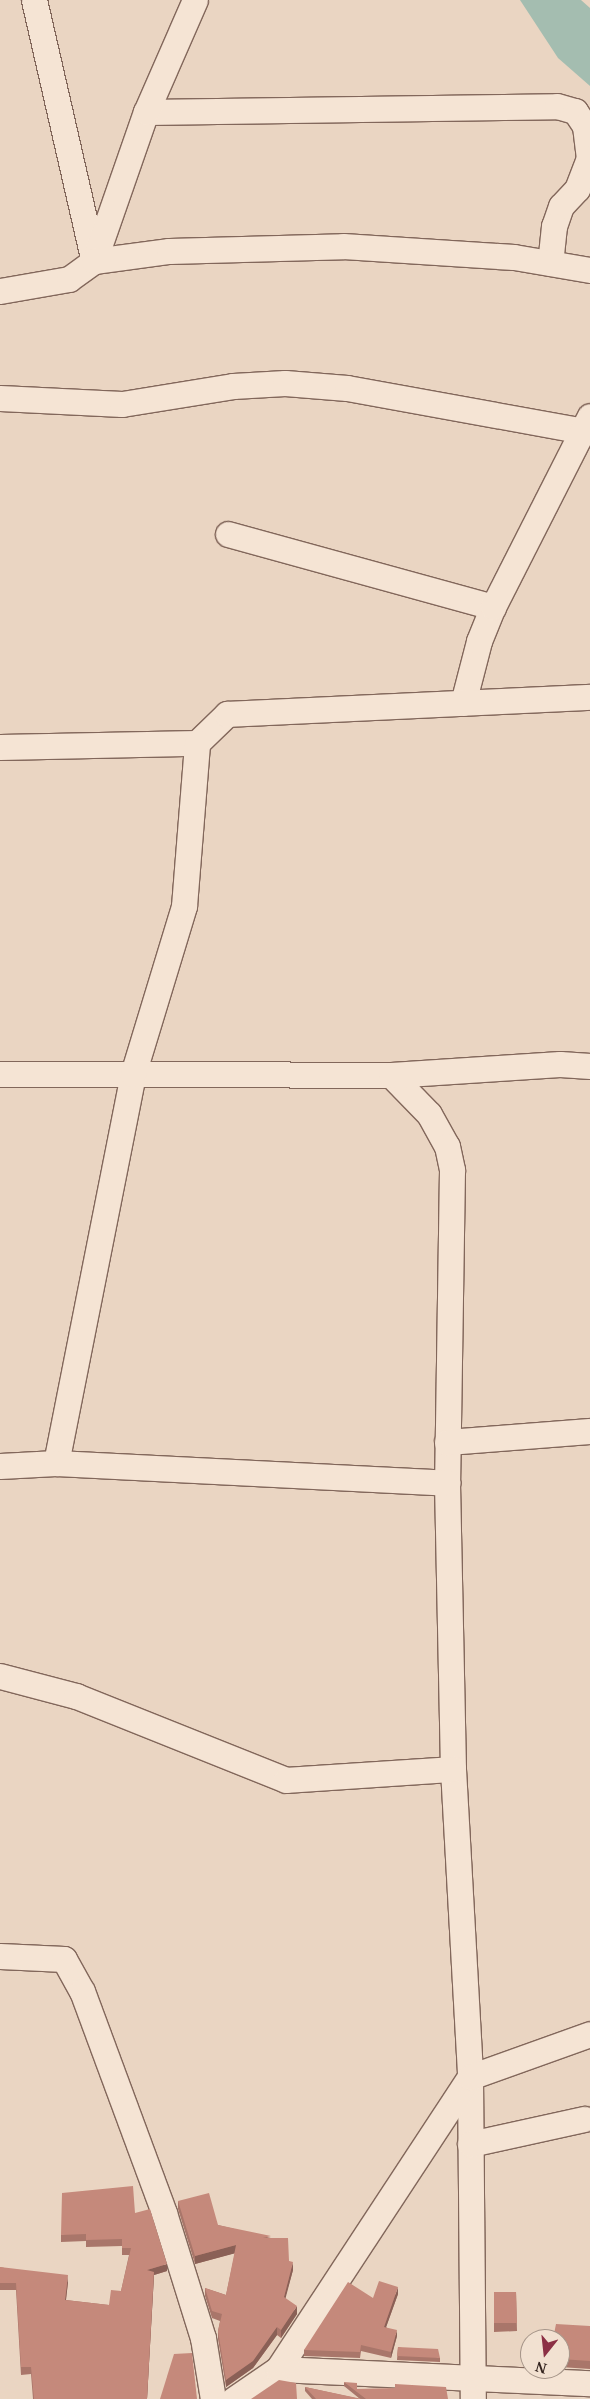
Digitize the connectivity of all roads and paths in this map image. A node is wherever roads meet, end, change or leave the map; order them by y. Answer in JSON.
{"nodes":[{"id":1,"x":34,"y":0,"type":"edge"},
{"id":2,"x":195,"y":0,"type":"edge"},
{"id":3,"x":146,"y":112,"type":"junction"},
{"id":4,"x":94,"y":261,"type":"junction"},
{"id":5,"x":550,"y":263,"type":"junction"},
{"id":6,"x":590,"y":270,"type":"edge"},
{"id":7,"x":0,"y":291,"type":"edge"},
{"id":8,"x":0,"y":398,"type":"edge"},
{"id":9,"x":588,"y":426,"type":"edge"},
{"id":10,"x":228,"y":534,"type":"dead end"},
{"id":11,"x":493,"y":607,"type":"junction"},
{"id":12,"x":590,"y":696,"type":"edge"},
{"id":13,"x":463,"y":703,"type":"junction"},
{"id":14,"x":197,"y":743,"type":"junction"},
{"id":15,"x":0,"y":747,"type":"edge"},
{"id":16,"x":590,"y":1066,"type":"edge"},
{"id":17,"x":0,"y":1074,"type":"edge"},
{"id":18,"x":133,"y":1074,"type":"junction"},
{"id":19,"x":391,"y":1075,"type":"junction"},
{"id":20,"x":590,"y":1431,"type":"edge"},
{"id":21,"x":447,"y":1442,"type":"junction"},
{"id":22,"x":56,"y":1463,"type":"junction"},
{"id":23,"x":0,"y":1466,"type":"edge"},
{"id":24,"x":447,"y":1483,"type":"junction"},
{"id":25,"x":0,"y":1676,"type":"edge"},
{"id":26,"x":453,"y":1769,"type":"junction"},
{"id":27,"x":0,"y":1956,"type":"edge"},
{"id":28,"x":590,"y":2034,"type":"edge"},
{"id":29,"x":470,"y":2077,"type":"junction"},
{"id":30,"x":584,"y":2119,"type":"dead end"},
{"id":31,"x":470,"y":2144,"type":"junction"},
{"id":32,"x":278,"y":2369,"type":"junction"},
{"id":33,"x":590,"y":2383,"type":"edge"},
{"id":34,"x":472,"y":2388,"type":"edge"},
{"id":35,"x":213,"y":2399,"type":"edge"},
{"id":36,"x":234,"y":2399,"type":"edge"}],
"edges":[{"from":1,"to":4,"type":"street"},
{"from":2,"to":3,"type":"street"},
{"from":3,"to":4,"type":"street"},
{"from":3,"to":5,"type":"street"},
{"from":4,"to":5,"type":"street"},
{"from":4,"to":7,"type":"street"},
{"from":5,"to":6,"type":"street"},
{"from":8,"to":9,"type":"street"},
{"from":9,"to":11,"type":"street"},
{"from":10,"to":11,"type":"street"},
{"from":11,"to":13,"type":"street"},
{"from":12,"to":13,"type":"street"},
{"from":13,"to":14,"type":"street"},
{"from":14,"to":15,"type":"street"},
{"from":14,"to":18,"type":"street"},
{"from":16,"to":19,"type":"street"},
{"from":17,"to":18,"type":"street"},
{"from":18,"to":19,"type":"street"},
{"from":18,"to":22,"type":"street"},
{"from":19,"to":21,"type":"street"},
{"from":20,"to":21,"type":"street"},
{"from":21,"to":24,"type":"street"},
{"from":22,"to":23,"type":"street"},
{"from":22,"to":24,"type":"street"},
{"from":24,"to":26,"type":"street"},
{"from":25,"to":26,"type":"street"},
{"from":26,"to":29,"type":"street"},
{"from":27,"to":35,"type":"street"},
{"from":28,"to":29,"type":"street"},
{"from":29,"to":31,"type":"street"},
{"from":29,"to":32,"type":"street"},
{"from":30,"to":31,"type":"street"},
{"from":31,"to":34,"type":"street"},
{"from":32,"to":34,"type":"street"},
{"from":32,"to":36,"type":"street"},
{"from":33,"to":34,"type":"street"}]}
